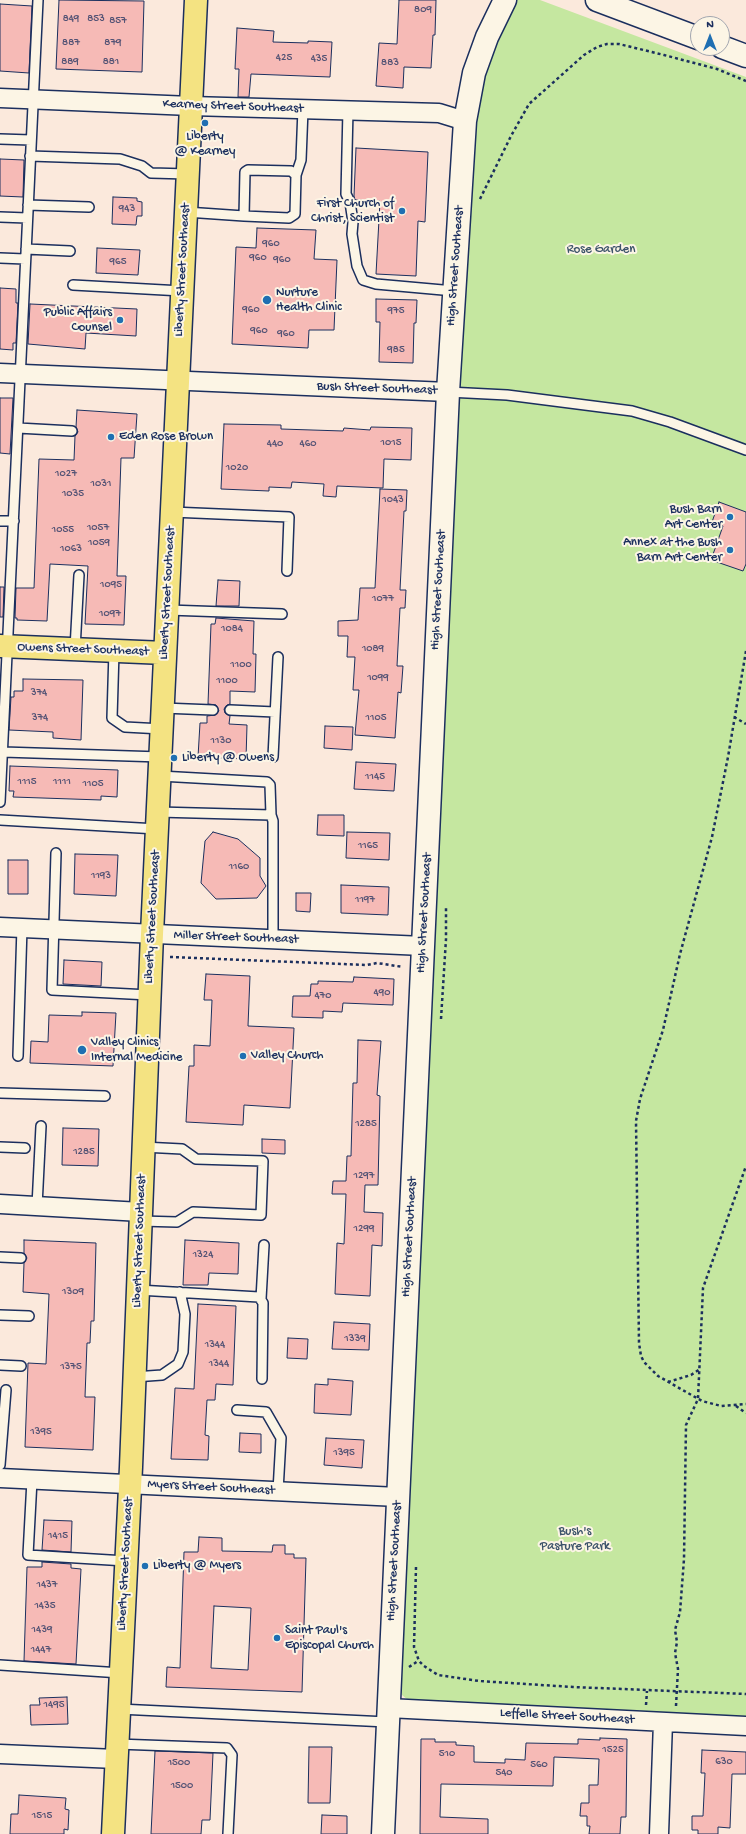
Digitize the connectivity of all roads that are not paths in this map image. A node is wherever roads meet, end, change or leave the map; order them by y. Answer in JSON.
{"nodes":[{"id":1,"x":38,"y":0,"type":"edge"},
{"id":2,"x":196,"y":0,"type":"edge"},
{"id":3,"x":505,"y":0,"type":"edge"},
{"id":4,"x":597,"y":0,"type":"edge"},
{"id":5,"x":690,"y":35,"type":"edge"},
{"id":6,"x":730,"y":50,"type":"edge"},
{"id":7,"x":746,"y":56,"type":"edge"},
{"id":8,"x":0,"y":98,"type":"edge"},
{"id":9,"x":32,"y":100,"type":"junction"},
{"id":10,"x":191,"y":106,"type":"junction"},
{"id":11,"x":303,"y":109,"type":"junction"},
{"id":12,"x":348,"y":110,"type":"junction"},
{"id":13,"x":465,"y":121,"type":"junction"},
{"id":14,"x":0,"y":139,"type":"edge"},
{"id":15,"x":30,"y":140,"type":"junction"},
{"id":16,"x":30,"y":156,"type":"junction"},
{"id":17,"x":188,"y":174,"type":"junction"},
{"id":18,"x":296,"y":175,"type":"junction"},
{"id":19,"x":28,"y":205,"type":"junction"},
{"id":20,"x":88,"y":207,"type":"dead end"},
{"id":21,"x":186,"y":212,"type":"junction"},
{"id":22,"x":244,"y":216,"type":"junction"},
{"id":23,"x":0,"y":217,"type":"edge"},
{"id":24,"x":27,"y":218,"type":"junction"},
{"id":25,"x":26,"y":249,"type":"junction"},
{"id":26,"x":70,"y":251,"type":"dead end"},
{"id":27,"x":0,"y":258,"type":"edge"},
{"id":28,"x":26,"y":260,"type":"junction"},
{"id":29,"x":73,"y":285,"type":"dead end"},
{"id":30,"x":182,"y":290,"type":"junction"},
{"id":31,"x":455,"y":291,"type":"junction"},
{"id":32,"x":0,"y":373,"type":"edge"},
{"id":33,"x":21,"y":374,"type":"junction"},
{"id":34,"x":178,"y":381,"type":"junction"},
{"id":35,"x":448,"y":392,"type":"junction"},
{"id":36,"x":18,"y":428,"type":"junction"},
{"id":37,"x":72,"y":431,"type":"dead end"},
{"id":38,"x":746,"y":450,"type":"edge"},
{"id":39,"x":172,"y":512,"type":"junction"},
{"id":40,"x":0,"y":521,"type":"edge"},
{"id":41,"x":14,"y":521,"type":"junction"},
{"id":42,"x":287,"y":571,"type":"dead end"},
{"id":43,"x":78,"y":575,"type":"dead end"},
{"id":44,"x":168,"y":610,"type":"junction"},
{"id":45,"x":282,"y":614,"type":"dead end"},
{"id":46,"x":4,"y":646,"type":"edge"},
{"id":47,"x":75,"y":649,"type":"junction"},
{"id":48,"x":114,"y":651,"type":"junction"},
{"id":49,"x":165,"y":653,"type":"junction"},
{"id":50,"x":278,"y":657,"type":"dead end"},
{"id":51,"x":213,"y":710,"type":"dead end"},
{"id":52,"x":230,"y":710,"type":"dead end"},
{"id":53,"x":275,"y":712,"type":"junction"},
{"id":54,"x":162,"y":719,"type":"junction"},
{"id":55,"x":3,"y":752,"type":"junction"},
{"id":56,"x":273,"y":757,"type":"dead end"},
{"id":57,"x":160,"y":766,"type":"junction"},
{"id":58,"x":1,"y":769,"type":"edge"},
{"id":59,"x":0,"y":802,"type":"edge"},
{"id":60,"x":271,"y":815,"type":"junction"},
{"id":61,"x":0,"y":820,"type":"edge"},
{"id":62,"x":158,"y":820,"type":"junction"},
{"id":63,"x":56,"y":853,"type":"dead end"},
{"id":64,"x":0,"y":927,"type":"edge"},
{"id":65,"x":22,"y":928,"type":"junction"},
{"id":66,"x":53,"y":929,"type":"junction"},
{"id":67,"x":152,"y":934,"type":"junction"},
{"id":68,"x":273,"y":939,"type":"junction"},
{"id":69,"x":423,"y":946,"type":"junction"},
{"id":70,"x":149,"y":995,"type":"junction"},
{"id":71,"x":18,"y":1056,"type":"dead end"},
{"id":72,"x":0,"y":1093,"type":"edge"},
{"id":73,"x":105,"y":1096,"type":"dead end"},
{"id":74,"x":42,"y":1126,"type":"dead end"},
{"id":75,"x":0,"y":1147,"type":"edge"},
{"id":76,"x":143,"y":1147,"type":"junction"},
{"id":77,"x":25,"y":1148,"type":"dead end"},
{"id":78,"x":0,"y":1204,"type":"edge"},
{"id":79,"x":37,"y":1206,"type":"junction"},
{"id":80,"x":141,"y":1217,"type":"junction"},
{"id":81,"x":264,"y":1245,"type":"dead end"},
{"id":82,"x":0,"y":1257,"type":"edge"},
{"id":83,"x":21,"y":1258,"type":"dead end"},
{"id":84,"x":138,"y":1290,"type":"junction"},
{"id":85,"x":180,"y":1292,"type":"junction"},
{"id":86,"x":261,"y":1299,"type":"junction"},
{"id":87,"x":0,"y":1315,"type":"edge"},
{"id":88,"x":29,"y":1316,"type":"dead end"},
{"id":89,"x":0,"y":1365,"type":"edge"},
{"id":90,"x":21,"y":1366,"type":"dead end"},
{"id":91,"x":134,"y":1377,"type":"junction"},
{"id":92,"x":262,"y":1379,"type":"dead end"},
{"id":93,"x":6,"y":1390,"type":"dead end"},
{"id":94,"x":237,"y":1410,"type":"dead end"},
{"id":95,"x":0,"y":1465,"type":"edge"},
{"id":96,"x":0,"y":1478,"type":"edge"},
{"id":97,"x":32,"y":1480,"type":"junction"},
{"id":98,"x":130,"y":1485,"type":"junction"},
{"id":99,"x":278,"y":1491,"type":"junction"},
{"id":100,"x":398,"y":1497,"type":"junction"},
{"id":101,"x":126,"y":1561,"type":"junction"},
{"id":102,"x":0,"y":1665,"type":"edge"},
{"id":103,"x":121,"y":1673,"type":"junction"},
{"id":104,"x":119,"y":1709,"type":"junction"},
{"id":105,"x":388,"y":1715,"type":"junction"},
{"id":106,"x":669,"y":1722,"type":"junction"},
{"id":107,"x":746,"y":1726,"type":"edge"},
{"id":108,"x":117,"y":1751,"type":"junction"},
{"id":109,"x":0,"y":1754,"type":"edge"},
{"id":110,"x":113,"y":1834,"type":"edge"},
{"id":111,"x":228,"y":1834,"type":"edge"},
{"id":112,"x":383,"y":1834,"type":"edge"},
{"id":113,"x":659,"y":1834,"type":"edge"}],
"edges":[{"from":1,"to":9,"type":"lane"},
{"from":2,"to":10,"type":"main road","name":"Liberty Street Southeast"},
{"from":3,"to":13,"type":"street","name":"High Street Southeast"},
{"from":4,"to":5,"type":"street"},
{"from":6,"to":7,"type":"street"},
{"from":8,"to":9,"type":"street","name":"Kearney Street Southeast"},
{"from":9,"to":10,"type":"street","name":"Kearney Street Southeast"},
{"from":9,"to":15,"type":"lane"},
{"from":10,"to":11,"type":"street","name":"Kearney Street Southeast"},
{"from":10,"to":17,"type":"main road","name":"Liberty Street Southeast"},
{"from":11,"to":12,"type":"street","name":"Kearney Street Southeast"},
{"from":11,"to":18,"type":"lane"},
{"from":12,"to":13,"type":"street","name":"Kearney Street Southeast"},
{"from":12,"to":31,"type":"lane"},
{"from":13,"to":31,"type":"street","name":"High Street Southeast"},
{"from":14,"to":15,"type":"lane"},
{"from":15,"to":16,"type":"lane"},
{"from":16,"to":17,"type":"lane"},
{"from":16,"to":19,"type":"lane"},
{"from":17,"to":21,"type":"main road","name":"Liberty Street Southeast"},
{"from":18,"to":22,"type":"lane"},
{"from":18,"to":22,"type":"lane"},
{"from":19,"to":20,"type":"lane"},
{"from":19,"to":24,"type":"lane"},
{"from":21,"to":22,"type":"lane"},
{"from":21,"to":30,"type":"main road","name":"Liberty Street Southeast"},
{"from":23,"to":24,"type":"lane"},
{"from":24,"to":25,"type":"lane"},
{"from":25,"to":26,"type":"lane"},
{"from":25,"to":28,"type":"lane"},
{"from":27,"to":28,"type":"lane"},
{"from":28,"to":33,"type":"lane"},
{"from":29,"to":30,"type":"lane"},
{"from":30,"to":34,"type":"main road","name":"Liberty Street Southeast"},
{"from":31,"to":35,"type":"street","name":"High Street Southeast"},
{"from":32,"to":33,"type":"street","name":"Bush Street Southeast"},
{"from":33,"to":34,"type":"street","name":"Bush Street Southeast"},
{"from":33,"to":36,"type":"lane"},
{"from":34,"to":35,"type":"street","name":"Bush Street Southeast"},
{"from":34,"to":39,"type":"main road","name":"Liberty Street Southeast"},
{"from":35,"to":38,"type":"lane","name":"Bush Street Southeast"},
{"from":35,"to":69,"type":"street","name":"High Street Southeast"},
{"from":36,"to":37,"type":"lane"},
{"from":36,"to":41,"type":"lane"},
{"from":39,"to":42,"type":"lane"},
{"from":39,"to":44,"type":"main road","name":"Liberty Street Southeast"},
{"from":40,"to":41,"type":"lane"},
{"from":41,"to":46,"type":"lane"},
{"from":43,"to":47,"type":"lane"},
{"from":44,"to":45,"type":"lane"},
{"from":44,"to":49,"type":"main road","name":"Liberty Street Southeast"},
{"from":46,"to":47,"type":"main road","name":"Owens Street Southeast"},
{"from":46,"to":55,"type":"lane"},
{"from":47,"to":48,"type":"main road","name":"Owens Street Southeast"},
{"from":48,"to":49,"type":"main road","name":"Owens Street Southeast"},
{"from":48,"to":54,"type":"lane"},
{"from":49,"to":54,"type":"main road","name":"Liberty Street Southeast"},
{"from":50,"to":53,"type":"lane"},
{"from":51,"to":54,"type":"lane"},
{"from":52,"to":53,"type":"lane"},
{"from":53,"to":56,"type":"lane"},
{"from":54,"to":57,"type":"main road","name":"Liberty Street Southeast"},
{"from":55,"to":57,"type":"lane"},
{"from":55,"to":58,"type":"lane"},
{"from":57,"to":60,"type":"lane"},
{"from":57,"to":62,"type":"main road","name":"Liberty Street Southeast"},
{"from":58,"to":59,"type":"lane"},
{"from":60,"to":62,"type":"lane"},
{"from":60,"to":68,"type":"lane"},
{"from":61,"to":62,"type":"lane"},
{"from":62,"to":67,"type":"main road","name":"Liberty Street Southeast"},
{"from":63,"to":66,"type":"lane"},
{"from":64,"to":65,"type":"street","name":"Miller Street Southeast"},
{"from":65,"to":66,"type":"street","name":"Miller Street Southeast"},
{"from":65,"to":71,"type":"lane"},
{"from":66,"to":67,"type":"street","name":"Miller Street Southeast"},
{"from":66,"to":70,"type":"lane"},
{"from":67,"to":68,"type":"street","name":"Miller Street Southeast"},
{"from":67,"to":70,"type":"main road","name":"Liberty Street Southeast"},
{"from":68,"to":69,"type":"street","name":"Miller Street Southeast"},
{"from":69,"to":100,"type":"street","name":"High Street Southeast"},
{"from":70,"to":76,"type":"main road","name":"Liberty Street Southeast"},
{"from":72,"to":73,"type":"lane"},
{"from":74,"to":79,"type":"lane"},
{"from":75,"to":77,"type":"lane"},
{"from":76,"to":80,"type":"main road","name":"Liberty Street Southeast"},
{"from":76,"to":80,"type":"lane"},
{"from":78,"to":79,"type":"street"},
{"from":79,"to":80,"type":"street"},
{"from":80,"to":84,"type":"main road","name":"Liberty Street Southeast"},
{"from":81,"to":86,"type":"lane"},
{"from":82,"to":83,"type":"lane"},
{"from":84,"to":85,"type":"lane"},
{"from":84,"to":91,"type":"main road","name":"Liberty Street Southeast"},
{"from":85,"to":86,"type":"lane"},
{"from":85,"to":91,"type":"lane"},
{"from":86,"to":92,"type":"lane"},
{"from":87,"to":88,"type":"lane"},
{"from":89,"to":90,"type":"lane"},
{"from":91,"to":98,"type":"main road","name":"Liberty Street Southeast"},
{"from":93,"to":95,"type":"lane"},
{"from":94,"to":99,"type":"lane"},
{"from":96,"to":97,"type":"street","name":"Myers Street Southeast"},
{"from":97,"to":98,"type":"street","name":"Myers Street Southeast"},
{"from":97,"to":101,"type":"lane"},
{"from":98,"to":99,"type":"street","name":"Myers Street Southeast"},
{"from":98,"to":101,"type":"main road","name":"Liberty Street Southeast"},
{"from":99,"to":100,"type":"street","name":"Myers Street Southeast"},
{"from":100,"to":105,"type":"street","name":"High Street Southeast"},
{"from":101,"to":103,"type":"main road","name":"Liberty Street Southeast"},
{"from":102,"to":103,"type":"lane"},
{"from":103,"to":104,"type":"main road","name":"Liberty Street Southeast"},
{"from":104,"to":105,"type":"lane"},
{"from":104,"to":108,"type":"main road","name":"Liberty Street Southeast"},
{"from":105,"to":106,"type":"street","name":"Leffelle Street Southeast"},
{"from":105,"to":112,"type":"street","name":"High Street Southeast"},
{"from":106,"to":107,"type":"street","name":"Leffelle Street Southeast"},
{"from":106,"to":113,"type":"street"},
{"from":108,"to":109,"type":"street"},
{"from":108,"to":110,"type":"main road","name":"Liberty Street Southeast"},
{"from":108,"to":111,"type":"lane"}]}
